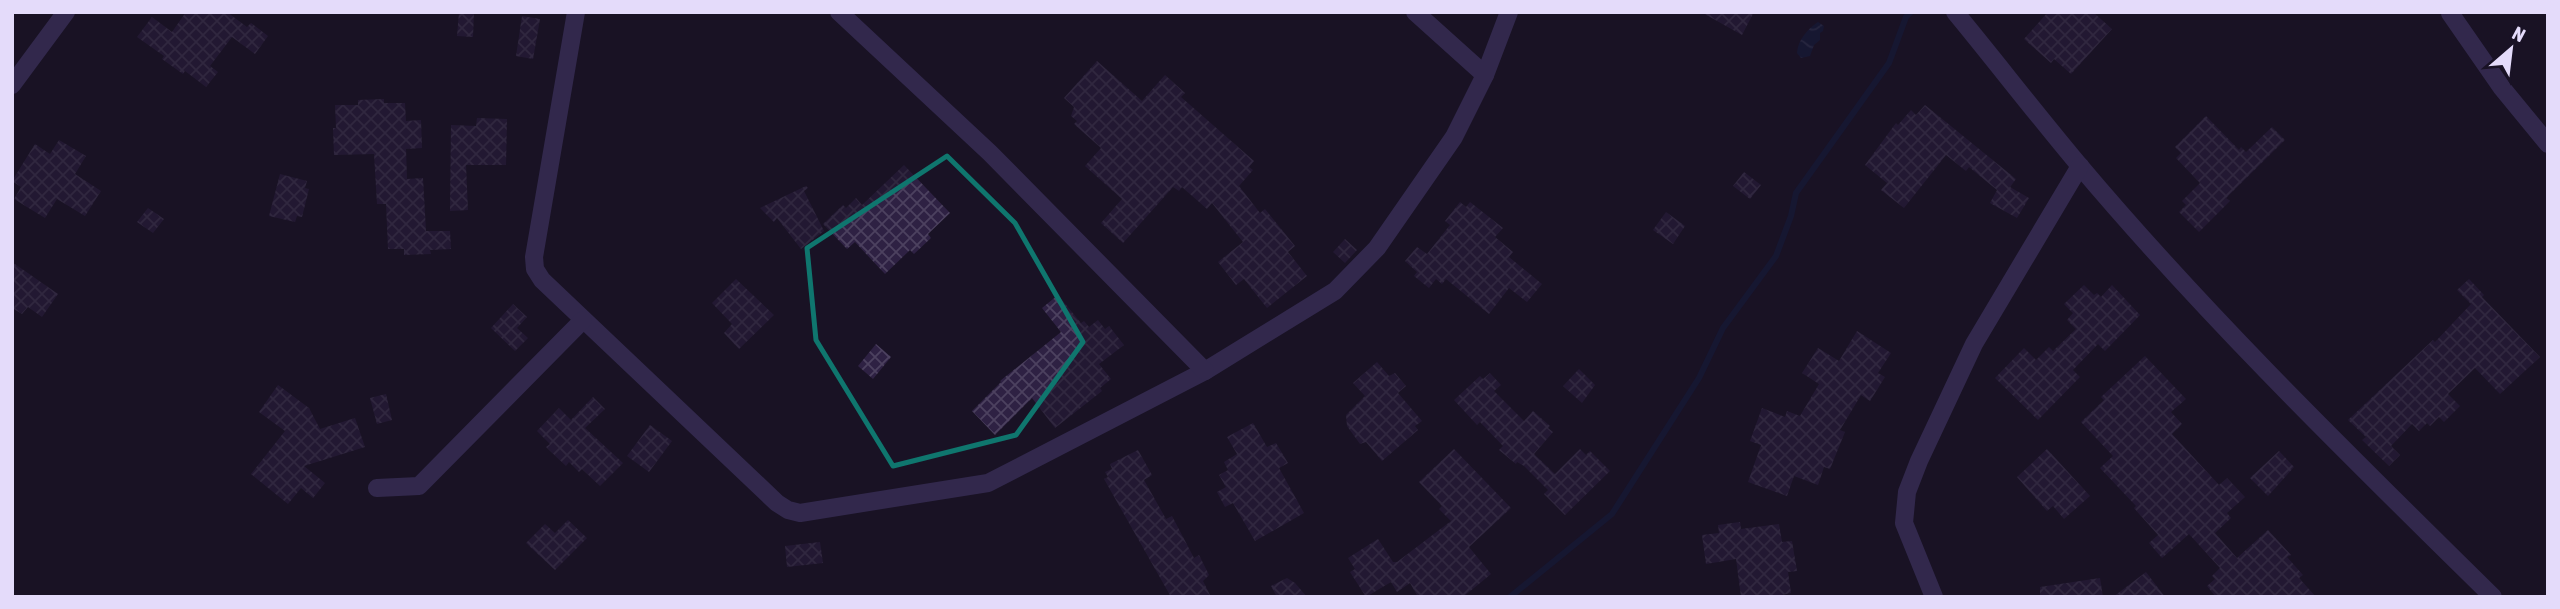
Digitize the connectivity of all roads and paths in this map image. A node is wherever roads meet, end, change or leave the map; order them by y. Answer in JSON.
{"nodes":[{"id":1,"x":65,"y":12,"type":"edge"},
{"id":2,"x":576,"y":12,"type":"edge"},
{"id":3,"x":839,"y":12,"type":"edge"},
{"id":4,"x":1415,"y":12,"type":"edge"},
{"id":5,"x":1509,"y":12,"type":"edge"},
{"id":6,"x":1955,"y":12,"type":"edge"},
{"id":7,"x":2450,"y":13,"type":"edge"},
{"id":8,"x":1485,"y":75,"type":"junction"},
{"id":9,"x":12,"y":85,"type":"edge"},
{"id":10,"x":2548,"y":144,"type":"edge"},
{"id":11,"x":2080,"y":166,"type":"junction"},
{"id":12,"x":583,"y":320,"type":"junction"},
{"id":13,"x":1205,"y":371,"type":"junction"},
{"id":14,"x":377,"y":488,"type":"dead end"},
{"id":15,"x":1934,"y":597,"type":"edge"},
{"id":16,"x":2493,"y":597,"type":"edge"}],
"edges":[{"from":1,"to":9,"type":"street"},
{"from":2,"to":12,"type":"street"},
{"from":3,"to":13,"type":"street"},
{"from":4,"to":8,"type":"street"},
{"from":5,"to":8,"type":"street"},
{"from":6,"to":11,"type":"street"},
{"from":7,"to":10,"type":"street"},
{"from":8,"to":13,"type":"street"},
{"from":11,"to":15,"type":"street"},
{"from":11,"to":16,"type":"street"},
{"from":12,"to":13,"type":"street"},
{"from":12,"to":14,"type":"street"}]}
